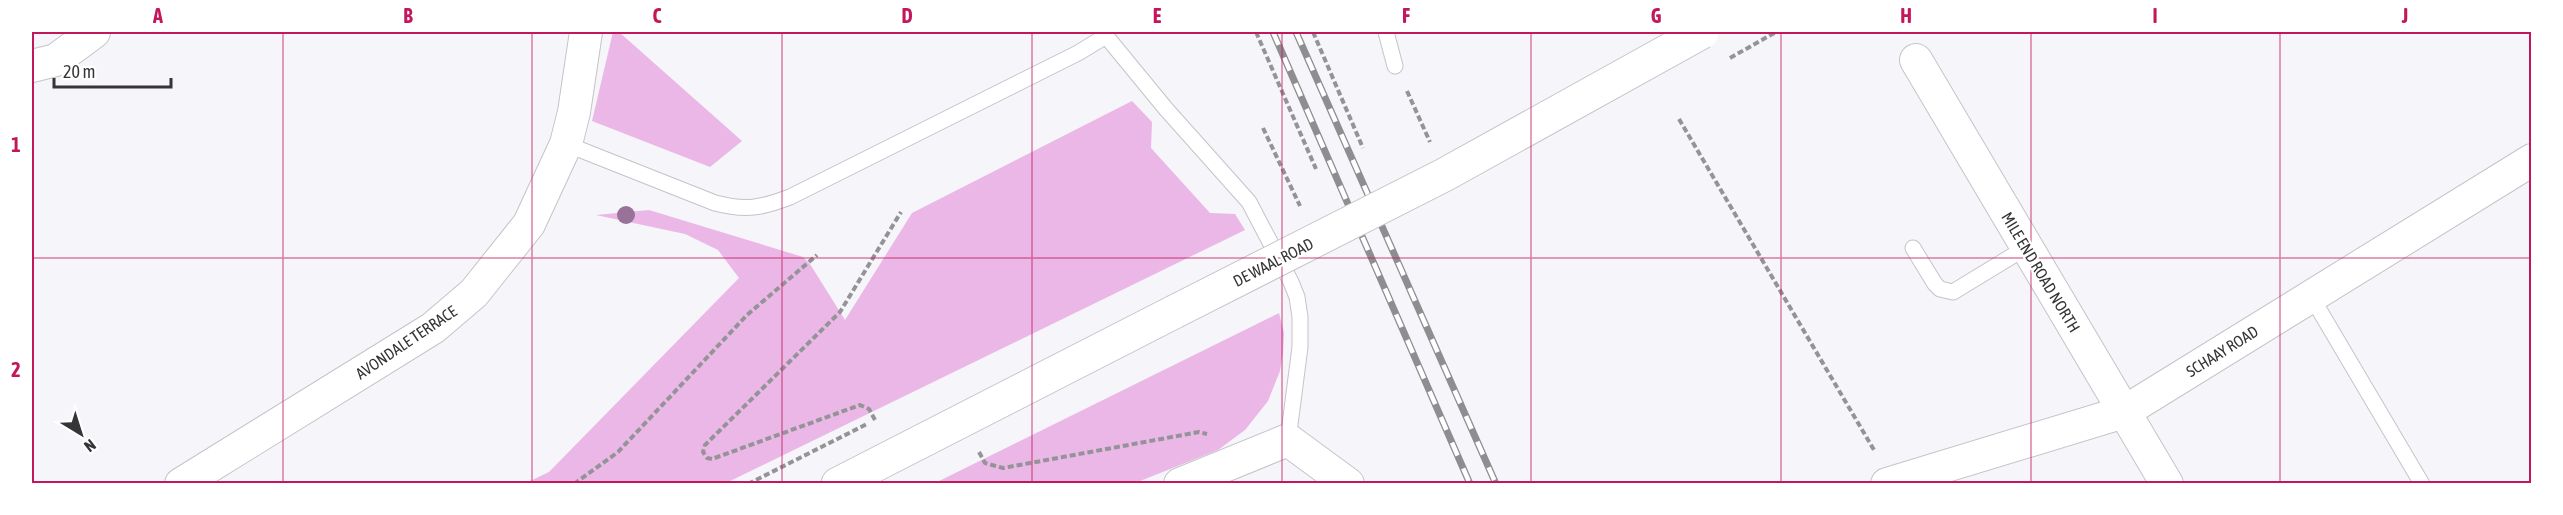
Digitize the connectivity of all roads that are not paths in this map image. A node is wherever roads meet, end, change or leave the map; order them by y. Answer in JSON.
{"nodes":[{"id":1,"x":94,"y":32,"type":"edge"},
{"id":2,"x":586,"y":32,"type":"edge"},
{"id":3,"x":1386,"y":32,"type":"edge"},
{"id":4,"x":1702,"y":32,"type":"edge"},
{"id":5,"x":1105,"y":34,"type":"edge"},
{"id":6,"x":1916,"y":60,"type":"dead end"},
{"id":7,"x":32,"y":66,"type":"edge"},
{"id":8,"x":1395,"y":66,"type":"road end"},
{"id":9,"x":566,"y":144,"type":"junction"},
{"id":10,"x":2532,"y":160,"type":"edge"},
{"id":11,"x":2026,"y":247,"type":"junction"},
{"id":12,"x":1913,"y":249,"type":"dead end"},
{"id":13,"x":2311,"y":296,"type":"junction"},
{"id":14,"x":2124,"y":412,"type":"junction"},
{"id":15,"x":1288,"y":440,"type":"junction"},
{"id":16,"x":1903,"y":481,"type":"edge"},
{"id":17,"x":181,"y":483,"type":"edge"},
{"id":18,"x":838,"y":483,"type":"edge"},
{"id":19,"x":1180,"y":483,"type":"edge"},
{"id":20,"x":1348,"y":483,"type":"edge"},
{"id":21,"x":2167,"y":483,"type":"edge"},
{"id":22,"x":2422,"y":483,"type":"edge"}],
"edges":[{"from":1,"to":7,"type":"street"},
{"from":2,"to":9,"type":"street","name":"AVONDALE TERRACE"},
{"from":3,"to":8,"type":"lane"},
{"from":4,"to":18,"type":"main road","name":"DE WAAL ROAD","bridge":true},
{"from":5,"to":9,"type":"lane"},
{"from":5,"to":15,"type":"lane"},
{"from":6,"to":11,"type":"street","name":"MILE END ROAD NORTH"},
{"from":9,"to":17,"type":"street","name":"AVONDALE TERRACE"},
{"from":10,"to":13,"type":"street","name":"SCHAAY ROAD"},
{"from":11,"to":12,"type":"lane"},
{"from":11,"to":14,"type":"street","name":"MILE END ROAD NORTH"},
{"from":13,"to":14,"type":"street","name":"SCHAAY ROAD"},
{"from":13,"to":22,"type":"lane"},
{"from":14,"to":16,"type":"street","name":"SCHAAY ROAD"},
{"from":14,"to":21,"type":"street","name":"MILE END ROAD NORTH"},
{"from":15,"to":19,"type":"street"},
{"from":15,"to":20,"type":"street"}]}
